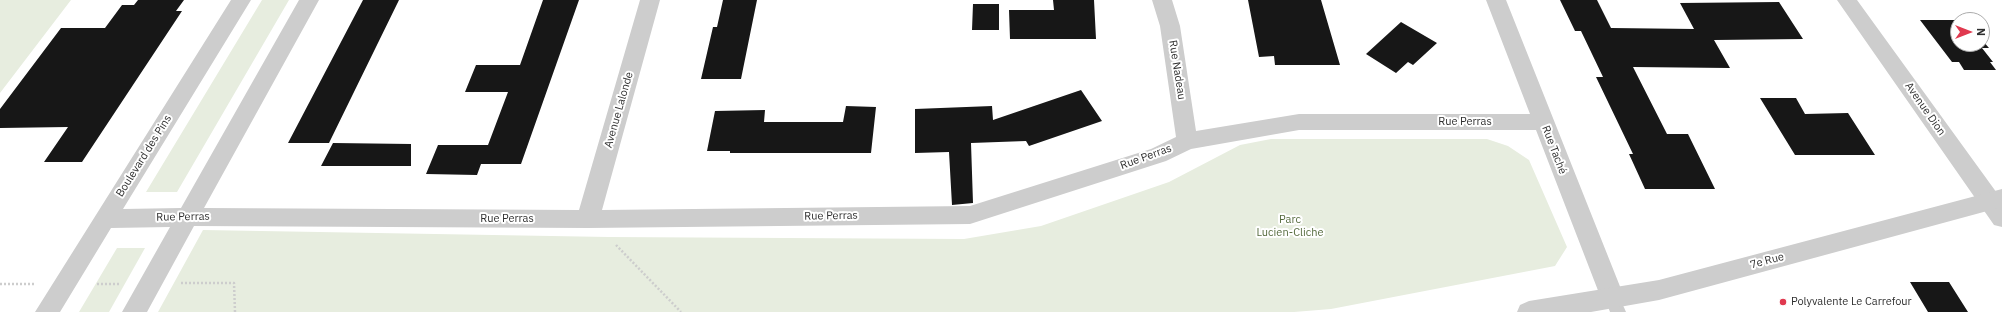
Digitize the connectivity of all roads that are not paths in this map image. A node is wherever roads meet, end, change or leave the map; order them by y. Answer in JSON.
{"nodes":[{"id":1,"x":241,"y":0,"type":"edge"},
{"id":2,"x":309,"y":0,"type":"edge"},
{"id":3,"x":650,"y":0,"type":"edge"},
{"id":4,"x":1162,"y":0,"type":"edge"},
{"id":5,"x":1496,"y":0,"type":"edge"},
{"id":6,"x":1847,"y":0,"type":"edge"},
{"id":7,"x":1544,"y":122,"type":"junction"},
{"id":8,"x":1187,"y":142,"type":"junction"},
{"id":9,"x":1998,"y":206,"type":"edge"},
{"id":10,"x":188,"y":217,"type":"junction"},
{"id":11,"x":105,"y":219,"type":"junction"},
{"id":12,"x":588,"y":219,"type":"junction"},
{"id":13,"x":1615,"y":305,"type":"edge"},
{"id":14,"x":47,"y":312,"type":"edge"},
{"id":15,"x":134,"y":312,"type":"edge"},
{"id":16,"x":1529,"y":312,"type":"edge"}],
"edges":[{"from":1,"to":11,"type":"street","name":"Boulevard des Pins"},
{"from":2,"to":10,"type":"street"},
{"from":3,"to":12,"type":"street","name":"Avenue Lalonde"},
{"from":4,"to":8,"type":"street","name":"Rue Nadeau"},
{"from":5,"to":7,"type":"street","name":"Rue Taché"},
{"from":6,"to":9,"type":"street","name":"Avenue Dion"},
{"from":7,"to":8,"type":"street","name":"Rue Perras"},
{"from":7,"to":13,"type":"street","name":"Rue Taché"},
{"from":8,"to":12,"type":"street","name":"Rue Perras"},
{"from":9,"to":13,"type":"street","name":"7e Rue"},
{"from":10,"to":11,"type":"street","name":"Rue Perras"},
{"from":10,"to":12,"type":"street","name":"Rue Perras"},
{"from":10,"to":15,"type":"street"},
{"from":11,"to":14,"type":"street","name":"Boulevard des Pins"},
{"from":13,"to":16,"type":"street","name":"7e Rue"}]}
